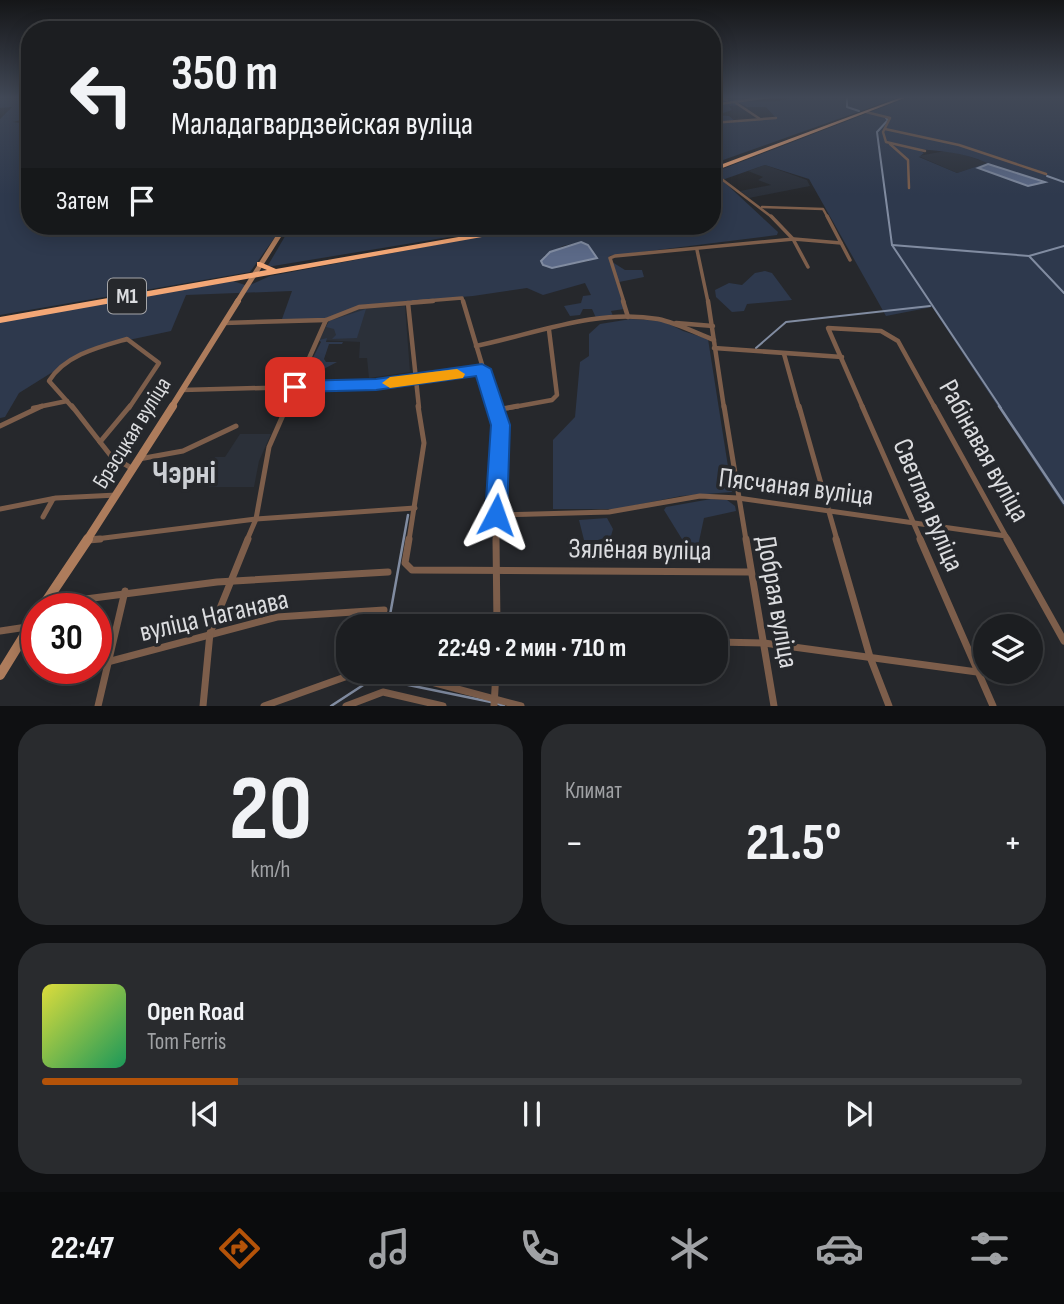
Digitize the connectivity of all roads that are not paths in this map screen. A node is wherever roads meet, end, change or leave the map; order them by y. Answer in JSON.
{"nodes":[{"id":1,"x":885,"y":129,"type":"edge"},
{"id":2,"x":815,"y":130,"type":"edge"},
{"id":3,"x":819,"y":130,"type":"edge"},
{"id":4,"x":889,"y":130,"type":"edge"},
{"id":5,"x":890,"y":143,"type":"junction"},
{"id":6,"x":925,"y":151,"type":"dead end"},
{"id":7,"x":721,"y":165,"type":"edge"},
{"id":8,"x":721,"y":167,"type":"edge"},
{"id":9,"x":1046,"y":174,"type":"dead end"},
{"id":10,"x":721,"y":177,"type":"edge"},
{"id":11,"x":909,"y":188,"type":"dead end"},
{"id":12,"x":762,"y":207,"type":"junction"},
{"id":13,"x":279,"y":235,"type":"edge"},
{"id":14,"x":474,"y":235,"type":"edge"},
{"id":15,"x":482,"y":235,"type":"edge"},
{"id":16,"x":794,"y":239,"type":"junction"},
{"id":17,"x":841,"y":243,"type":"junction"},
{"id":18,"x":697,"y":250,"type":"junction"},
{"id":19,"x":850,"y":260,"type":"dead end"},
{"id":20,"x":260,"y":264,"type":"junction"},
{"id":21,"x":808,"y":267,"type":"dead end"},
{"id":22,"x":273,"y":270,"type":"junction"},
{"id":23,"x":249,"y":277,"type":"junction"},
{"id":24,"x":408,"y":303,"type":"junction"},
{"id":25,"x":628,"y":317,"type":"junction"},
{"id":26,"x":0,"y":319,"type":"edge"},
{"id":27,"x":326,"y":320,"type":"junction"},
{"id":28,"x":668,"y":322,"type":"junction"},
{"id":29,"x":224,"y":323,"type":"junction"},
{"id":30,"x":713,"y":326,"type":"junction"},
{"id":31,"x":835,"y":326,"type":"joint"},
{"id":32,"x":549,"y":330,"type":"junction"},
{"id":33,"x":714,"y":340,"type":"junction"},
{"id":34,"x":476,"y":346,"type":"junction"},
{"id":35,"x":714,"y":348,"type":"junction"},
{"id":36,"x":784,"y":354,"type":"junction"},
{"id":37,"x":842,"y":357,"type":"junction"},
{"id":38,"x":482,"y":369,"type":"junction"},
{"id":39,"x":414,"y":379,"type":"junction"},
{"id":40,"x":295,"y":387,"type":"junction"},
{"id":41,"x":182,"y":390,"type":"junction"},
{"id":42,"x":68,"y":400,"type":"junction"},
{"id":43,"x":496,"y":410,"type":"junction"},
{"id":44,"x":0,"y":426,"type":"edge"},
{"id":45,"x":236,"y":426,"type":"dead end"},
{"id":46,"x":100,"y":442,"type":"junction"},
{"id":47,"x":139,"y":460,"type":"junction"},
{"id":48,"x":132,"y":469,"type":"junction"},
{"id":49,"x":117,"y":495,"type":"junction"},
{"id":50,"x":738,"y":498,"type":"junction"},
{"id":51,"x":54,"y":499,"type":"junction"},
{"id":52,"x":415,"y":508,"type":"junction"},
{"id":53,"x":0,"y":509,"type":"edge"},
{"id":54,"x":829,"y":511,"type":"junction"},
{"id":55,"x":496,"y":515,"type":"junction"},
{"id":56,"x":43,"y":517,"type":"dead end"},
{"id":57,"x":256,"y":519,"type":"junction"},
{"id":58,"x":913,"y":523,"type":"junction"},
{"id":59,"x":1007,"y":536,"type":"junction"},
{"id":60,"x":85,"y":540,"type":"junction"},
{"id":61,"x":497,"y":569,"type":"junction"},
{"id":62,"x":388,"y":572,"type":"dead end"},
{"id":63,"x":750,"y":572,"type":"junction"},
{"id":64,"x":232,"y":579,"type":"junction"},
{"id":65,"x":125,"y":591,"type":"junction"},
{"id":66,"x":51,"y":593,"type":"edge"},
{"id":67,"x":112,"y":594,"type":"edge"},
{"id":68,"x":384,"y":610,"type":"dead end"},
{"id":69,"x":497,"y":614,"type":"edge"},
{"id":70,"x":21,"y":627,"type":"edge"},
{"id":71,"x":0,"y":631,"type":"edge"},
{"id":72,"x":210,"y":633,"type":"junction"},
{"id":73,"x":21,"y":640,"type":"edge"},
{"id":74,"x":1064,"y":641,"type":"edge"},
{"id":75,"x":728,"y":642,"type":"edge"},
{"id":76,"x":764,"y":643,"type":"junction"},
{"id":77,"x":112,"y":644,"type":"edge"},
{"id":78,"x":870,"y":657,"type":"junction"},
{"id":79,"x":973,"y":661,"type":"edge"},
{"id":80,"x":112,"y":662,"type":"edge"},
{"id":81,"x":973,"y":671,"type":"edge"},
{"id":82,"x":0,"y":675,"type":"edge"},
{"id":83,"x":336,"y":680,"type":"edge"},
{"id":84,"x":103,"y":684,"type":"edge"},
{"id":85,"x":434,"y":684,"type":"edge"},
{"id":86,"x":496,"y":684,"type":"edge"},
{"id":87,"x":983,"y":684,"type":"edge"},
{"id":88,"x":495,"y":702,"type":"edge"},
{"id":89,"x":98,"y":705,"type":"edge"},
{"id":90,"x":203,"y":705,"type":"edge"},
{"id":91,"x":264,"y":705,"type":"edge"},
{"id":92,"x":346,"y":705,"type":"edge"},
{"id":93,"x":443,"y":705,"type":"edge"},
{"id":94,"x":521,"y":705,"type":"edge"},
{"id":95,"x":774,"y":705,"type":"edge"},
{"id":96,"x":890,"y":705,"type":"edge"},
{"id":97,"x":993,"y":705,"type":"edge"}],
"edges":[{"from":1,"to":5,"type":"street"},
{"from":2,"to":7,"type":"highway"},
{"from":3,"to":8,"type":"highway"},
{"from":4,"to":9,"type":"street"},
{"from":5,"to":6,"type":"street"},
{"from":5,"to":11,"type":"street"},
{"from":10,"to":12,"type":"street"},
{"from":12,"to":16,"type":"street"},
{"from":12,"to":17,"type":"street"},
{"from":13,"to":20,"type":"street","name":"Брэсцкая вуліца"},
{"from":14,"to":22,"type":"highway","number":"М1"},
{"from":15,"to":23,"type":"highway","number":"М1"},
{"from":16,"to":17,"type":"street"},
{"from":16,"to":18,"type":"street"},
{"from":16,"to":21,"type":"street"},
{"from":17,"to":19,"type":"street"},
{"from":18,"to":25,"type":"street"},
{"from":18,"to":30,"type":"street","name":"Добрая вуліца"},
{"from":20,"to":22,"type":"highway"},
{"from":20,"to":23,"type":"street","name":"Брэсцкая вуліца"},
{"from":22,"to":23,"type":"highway","number":"М1"},
{"from":23,"to":26,"type":"highway","number":"М1"},
{"from":23,"to":26,"type":"highway","number":"М1"},
{"from":23,"to":29,"type":"street","name":"Брэсцкая вуліца"},
{"from":24,"to":27,"type":"street"},
{"from":24,"to":34,"type":"street"},
{"from":24,"to":39,"type":"street"},
{"from":25,"to":28,"type":"street"},
{"from":25,"to":32,"type":"street"},
{"from":27,"to":29,"type":"street"},
{"from":27,"to":40,"type":"street"},
{"from":28,"to":30,"type":"street"},
{"from":28,"to":33,"type":"street"},
{"from":29,"to":41,"type":"street","name":"Брэсцкая вуліца"},
{"from":30,"to":33,"type":"street","name":"Добрая вуліца"},
{"from":31,"to":37,"type":"street","name":"Светлая вуліца"},
{"from":31,"to":59,"type":"street","name":"Рабінавая вуліца"},
{"from":32,"to":34,"type":"street"},
{"from":32,"to":43,"type":"street"},
{"from":33,"to":35,"type":"street","name":"Добрая вуліца"},
{"from":34,"to":38,"type":"street"},
{"from":35,"to":36,"type":"street"},
{"from":35,"to":50,"type":"street","name":"Добрая вуліца"},
{"from":36,"to":37,"type":"street"},
{"from":36,"to":54,"type":"street"},
{"from":37,"to":58,"type":"street","name":"Светлая вуліца"},
{"from":38,"to":39,"type":"street"},
{"from":38,"to":43,"type":"street"},
{"from":39,"to":40,"type":"street"},
{"from":39,"to":52,"type":"street"},
{"from":40,"to":41,"type":"street"},
{"from":40,"to":57,"type":"street"},
{"from":41,"to":47,"type":"street","name":"Брэсцкая вуліца"},
{"from":42,"to":44,"type":"street"},
{"from":42,"to":46,"type":"street"},
{"from":42,"to":46,"type":"street"},
{"from":43,"to":55,"type":"street"},
{"from":45,"to":47,"type":"street"},
{"from":46,"to":48,"type":"street"},
{"from":47,"to":48,"type":"street","name":"Брэсцкая вуліца"},
{"from":48,"to":49,"type":"street","name":"Брэсцкая вуліца"},
{"from":49,"to":51,"type":"street"},
{"from":49,"to":60,"type":"street","name":"Брэсцкая вуліца"},
{"from":50,"to":54,"type":"street","name":"Пясчаная вуліца"},
{"from":50,"to":55,"type":"street","name":"Пясчаная вуліца"},
{"from":50,"to":63,"type":"street","name":"Добрая вуліца"},
{"from":51,"to":53,"type":"street"},
{"from":51,"to":56,"type":"street"},
{"from":52,"to":57,"type":"street"},
{"from":52,"to":61,"type":"street","name":"Зялёная вуліца"},
{"from":54,"to":58,"type":"street","name":"Пясчаная вуліца"},
{"from":54,"to":78,"type":"street"},
{"from":55,"to":61,"type":"street"},
{"from":57,"to":60,"type":"street"},
{"from":57,"to":64,"type":"street"},
{"from":58,"to":59,"type":"street","name":"Пясчаная вуліца"},
{"from":58,"to":79,"type":"street","name":"Светлая вуліца"},
{"from":59,"to":74,"type":"street","name":"Рабінавая вуліца"},
{"from":60,"to":66,"type":"street","name":"Брэсцкая вуліца"},
{"from":61,"to":63,"type":"street","name":"Зялёная вуліца"},
{"from":61,"to":69,"type":"street"},
{"from":62,"to":64,"type":"street"},
{"from":63,"to":76,"type":"street","name":"Добрая вуліца"},
{"from":64,"to":65,"type":"street"},
{"from":64,"to":72,"type":"street"},
{"from":65,"to":67,"type":"street"},
{"from":65,"to":77,"type":"street"},
{"from":68,"to":72,"type":"street","name":"вуліца Наганава"},
{"from":70,"to":71,"type":"street"},
{"from":72,"to":80,"type":"street","name":"вуліца Наганава"},
{"from":72,"to":90,"type":"street"},
{"from":73,"to":82,"type":"street"},
{"from":75,"to":76,"type":"street"},
{"from":76,"to":78,"type":"street"},
{"from":76,"to":95,"type":"street","name":"Добрая вуліца"},
{"from":78,"to":81,"type":"street"},
{"from":78,"to":96,"type":"street"},
{"from":83,"to":91,"type":"street"},
{"from":84,"to":89,"type":"street"},
{"from":85,"to":88,"type":"street"},
{"from":86,"to":88,"type":"street"},
{"from":87,"to":97,"type":"street","name":"Светлая вуліца"},
{"from":88,"to":94,"type":"street"},
{"from":92,"to":93,"type":"street"}]}
